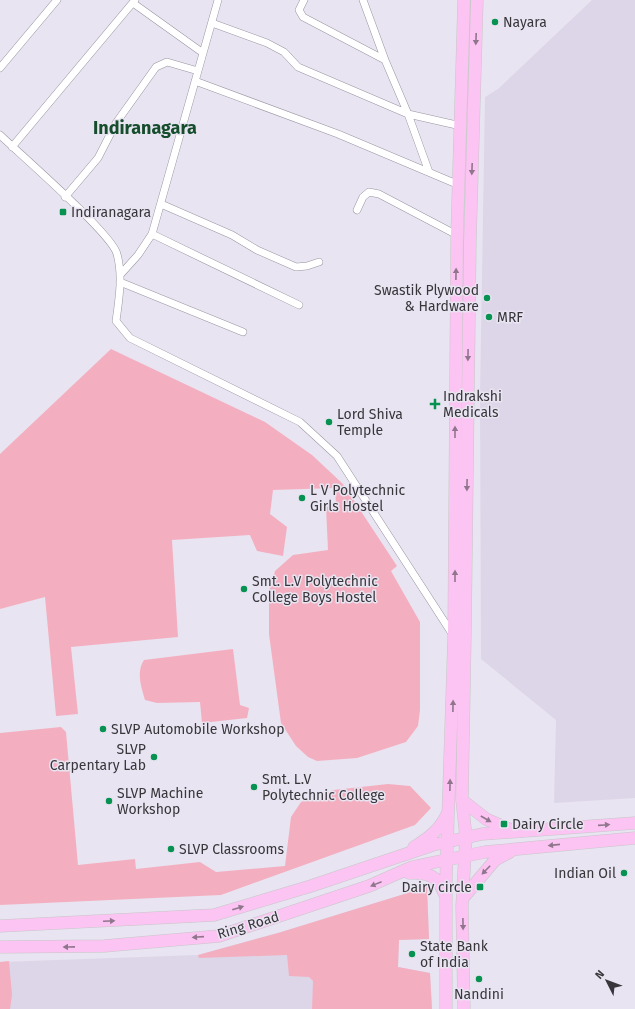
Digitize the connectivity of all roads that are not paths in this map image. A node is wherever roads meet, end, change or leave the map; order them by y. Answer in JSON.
{"nodes":[{"id":1,"x":57,"y":0,"type":"edge"},
{"id":2,"x":218,"y":0,"type":"edge"},
{"id":3,"x":304,"y":0,"type":"edge"},
{"id":4,"x":363,"y":0,"type":"edge"},
{"id":5,"x":464,"y":0,"type":"edge"},
{"id":6,"x":478,"y":1,"type":"edge"},
{"id":7,"x":134,"y":2,"type":"edge"},
{"id":8,"x":212,"y":23,"type":"junction"},
{"id":9,"x":203,"y":53,"type":"junction"},
{"id":10,"x":462,"y":56,"type":"junction"},
{"id":11,"x":475,"y":56,"type":"junction"},
{"id":12,"x":385,"y":60,"type":"junction"},
{"id":13,"x":0,"y":68,"type":"edge"},
{"id":14,"x":198,"y":70,"type":"junction"},
{"id":15,"x":195,"y":81,"type":"junction"},
{"id":16,"x":408,"y":114,"type":"junction"},
{"id":17,"x":461,"y":126,"type":"junction"},
{"id":18,"x":0,"y":136,"type":"edge"},
{"id":19,"x":12,"y":147,"type":"junction"},
{"id":20,"x":429,"y":172,"type":"junction"},
{"id":21,"x":459,"y":185,"type":"junction"},
{"id":22,"x":65,"y":197,"type":"junction"},
{"id":23,"x":161,"y":204,"type":"junction"},
{"id":24,"x":357,"y":210,"type":"dead end"},
{"id":25,"x":152,"y":234,"type":"junction"},
{"id":26,"x":457,"y":235,"type":"junction"},
{"id":27,"x":318,"y":262,"type":"dead end"},
{"id":28,"x":120,"y":278,"type":"junction"},
{"id":29,"x":299,"y":305,"type":"dead end"},
{"id":30,"x":469,"y":329,"type":"junction"},
{"id":31,"x":456,"y":330,"type":"junction"},
{"id":32,"x":243,"y":332,"type":"dead end"},
{"id":33,"x":460,"y":637,"type":"junction"},
{"id":34,"x":462,"y":800,"type":"junction"},
{"id":35,"x":450,"y":808,"type":"junction"},
{"id":36,"x":635,"y":823,"type":"edge"},
{"id":37,"x":514,"y":832,"type":"junction"},
{"id":38,"x":466,"y":837,"type":"junction"},
{"id":39,"x":635,"y":838,"type":"edge"},
{"id":40,"x":448,"y":842,"type":"junction"},
{"id":41,"x":514,"y":849,"type":"junction"},
{"id":42,"x":400,"y":856,"type":"junction"},
{"id":43,"x":465,"y":857,"type":"junction"},
{"id":44,"x":443,"y":860,"type":"junction"},
{"id":45,"x":402,"y":873,"type":"junction"},
{"id":46,"x":463,"y":898,"type":"junction"},
{"id":47,"x":447,"y":900,"type":"junction"},
{"id":48,"x":173,"y":917,"type":"junction"},
{"id":49,"x":0,"y":926,"type":"edge"},
{"id":50,"x":172,"y":939,"type":"junction"},
{"id":51,"x":0,"y":947,"type":"edge"},
{"id":52,"x":446,"y":978,"type":"junction"},
{"id":53,"x":464,"y":978,"type":"junction"},
{"id":54,"x":446,"y":1009,"type":"edge"},
{"id":55,"x":464,"y":1009,"type":"edge"}],
"edges":[{"from":1,"to":13,"type":"street"},
{"from":2,"to":8,"type":"street"},
{"from":3,"to":12,"type":"street"},
{"from":4,"to":12,"type":"street"},
{"from":5,"to":10,"type":"main road"},
{"from":6,"to":11,"type":"main road","one_way":true},
{"from":7,"to":9,"type":"street"},
{"from":7,"to":19,"type":"street"},
{"from":8,"to":9,"type":"street"},
{"from":8,"to":16,"type":"street"},
{"from":9,"to":14,"type":"street"},
{"from":10,"to":11,"type":"main road"},
{"from":10,"to":17,"type":"main road"},
{"from":11,"to":30,"type":"main road","one_way":true},
{"from":12,"to":16,"type":"street"},
{"from":14,"to":15,"type":"street"},
{"from":14,"to":22,"type":"street"},
{"from":15,"to":20,"type":"street"},
{"from":15,"to":23,"type":"street"},
{"from":16,"to":17,"type":"street"},
{"from":16,"to":20,"type":"street"},
{"from":17,"to":21,"type":"main road"},
{"from":18,"to":19,"type":"street"},
{"from":19,"to":22,"type":"street"},
{"from":20,"to":21,"type":"street"},
{"from":21,"to":26,"type":"main road"},
{"from":22,"to":28,"type":"street"},
{"from":23,"to":25,"type":"street"},
{"from":23,"to":27,"type":"street"},
{"from":24,"to":26,"type":"street"},
{"from":25,"to":28,"type":"street"},
{"from":25,"to":29,"type":"street"},
{"from":31,"to":26,"type":"main road","one_way":true},
{"from":28,"to":32,"type":"street"},
{"from":28,"to":33,"type":"street"},
{"from":30,"to":31,"type":"main road"},
{"from":30,"to":33,"type":"main road","one_way":true},
{"from":33,"to":31,"type":"main road","one_way":true},
{"from":33,"to":34,"type":"main road"},
{"from":35,"to":33,"type":"main road","one_way":true},
{"from":34,"to":37,"type":"main road","one_way":true},
{"from":34,"to":38,"type":"main road"},
{"from":35,"to":40,"type":"main road"},
{"from":35,"to":42,"type":"main road"},
{"from":37,"to":36,"type":"main road","name":"Ring Road","one_way":true},
{"from":37,"to":38,"type":"main road","name":"Ring Road"},
{"from":38,"to":40,"type":"main road","name":"Ring Road"},
{"from":38,"to":43,"type":"main road"},
{"from":39,"to":41,"type":"main road","name":"Ring Road","one_way":true},
{"from":40,"to":42,"type":"main road","name":"Ring Road"},
{"from":40,"to":44,"type":"main road"},
{"from":41,"to":43,"type":"main road","name":"Ring Road"},
{"from":41,"to":46,"type":"main road","one_way":true},
{"from":48,"to":42,"type":"main road","name":"Ring Road","one_way":true},
{"from":43,"to":44,"type":"main road","name":"Ring Road"},
{"from":43,"to":46,"type":"main road"},
{"from":44,"to":45,"type":"main road","name":"Ring Road"},
{"from":44,"to":47,"type":"main road"},
{"from":45,"to":47,"type":"main road"},
{"from":45,"to":50,"type":"main road","name":"Ring Road","one_way":true},
{"from":46,"to":53,"type":"main road","one_way":true},
{"from":47,"to":52,"type":"main road"},
{"from":49,"to":48,"type":"main road","name":"Ring Road","one_way":true},
{"from":48,"to":50,"type":"main road"},
{"from":50,"to":51,"type":"main road","name":"Ring Road","one_way":true},
{"from":52,"to":53,"type":"main road"},
{"from":52,"to":54,"type":"main road"},
{"from":53,"to":55,"type":"main road"}]}
